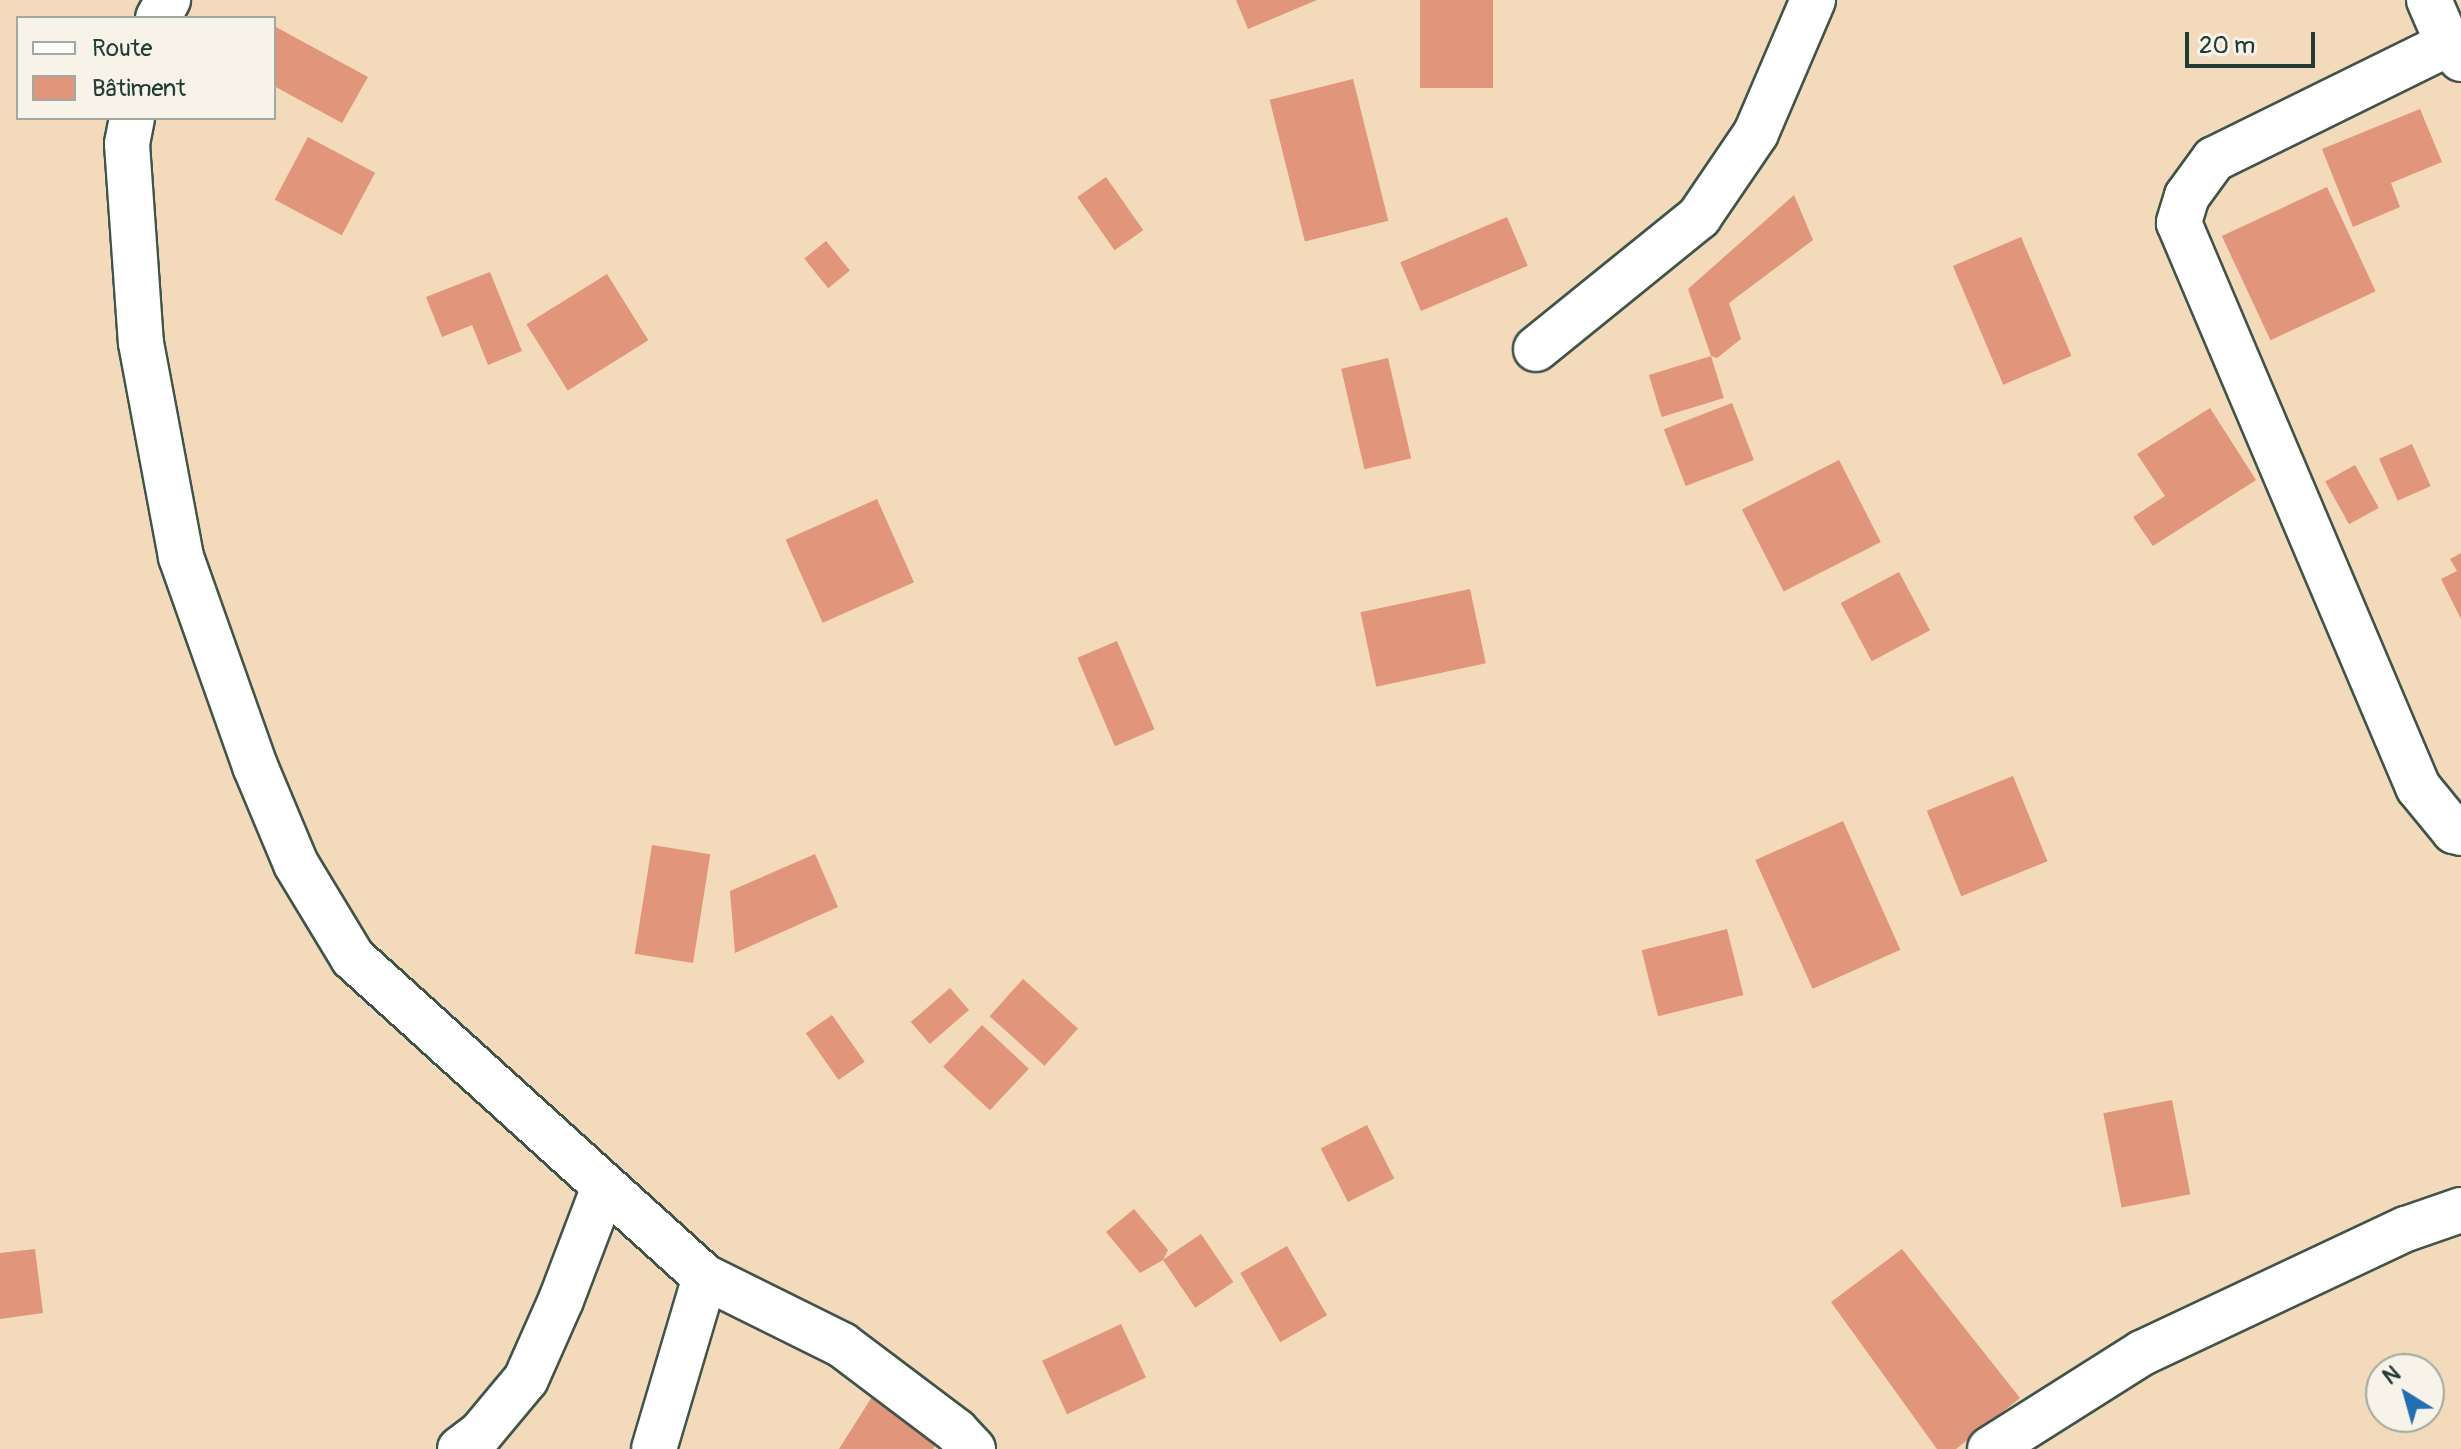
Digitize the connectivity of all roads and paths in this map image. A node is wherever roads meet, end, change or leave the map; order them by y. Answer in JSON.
{"nodes":[{"id":1,"x":1813,"y":0,"type":"edge"},
{"id":2,"x":2429,"y":0,"type":"edge"},
{"id":3,"x":2455,"y":51,"type":"edge"},
{"id":4,"x":132,"y":120,"type":"edge"},
{"id":5,"x":1536,"y":349,"type":"dead end"},
{"id":6,"x":2461,"y":833,"type":"edge"},
{"id":7,"x":604,"y":1187,"type":"junction"},
{"id":8,"x":2461,"y":1210,"type":"edge"},
{"id":9,"x":705,"y":1277,"type":"junction"},
{"id":10,"x":460,"y":1449,"type":"edge"},
{"id":11,"x":654,"y":1449,"type":"edge"},
{"id":12,"x":973,"y":1449,"type":"edge"},
{"id":13,"x":1990,"y":1449,"type":"edge"}],
"edges":[{"from":1,"to":5,"type":"street"},
{"from":2,"to":3,"type":"street"},
{"from":3,"to":6,"type":"street"},
{"from":4,"to":7,"type":"street"},
{"from":7,"to":9,"type":"street"},
{"from":7,"to":10,"type":"street"},
{"from":8,"to":13,"type":"street"},
{"from":9,"to":11,"type":"street"},
{"from":9,"to":12,"type":"street"}]}
